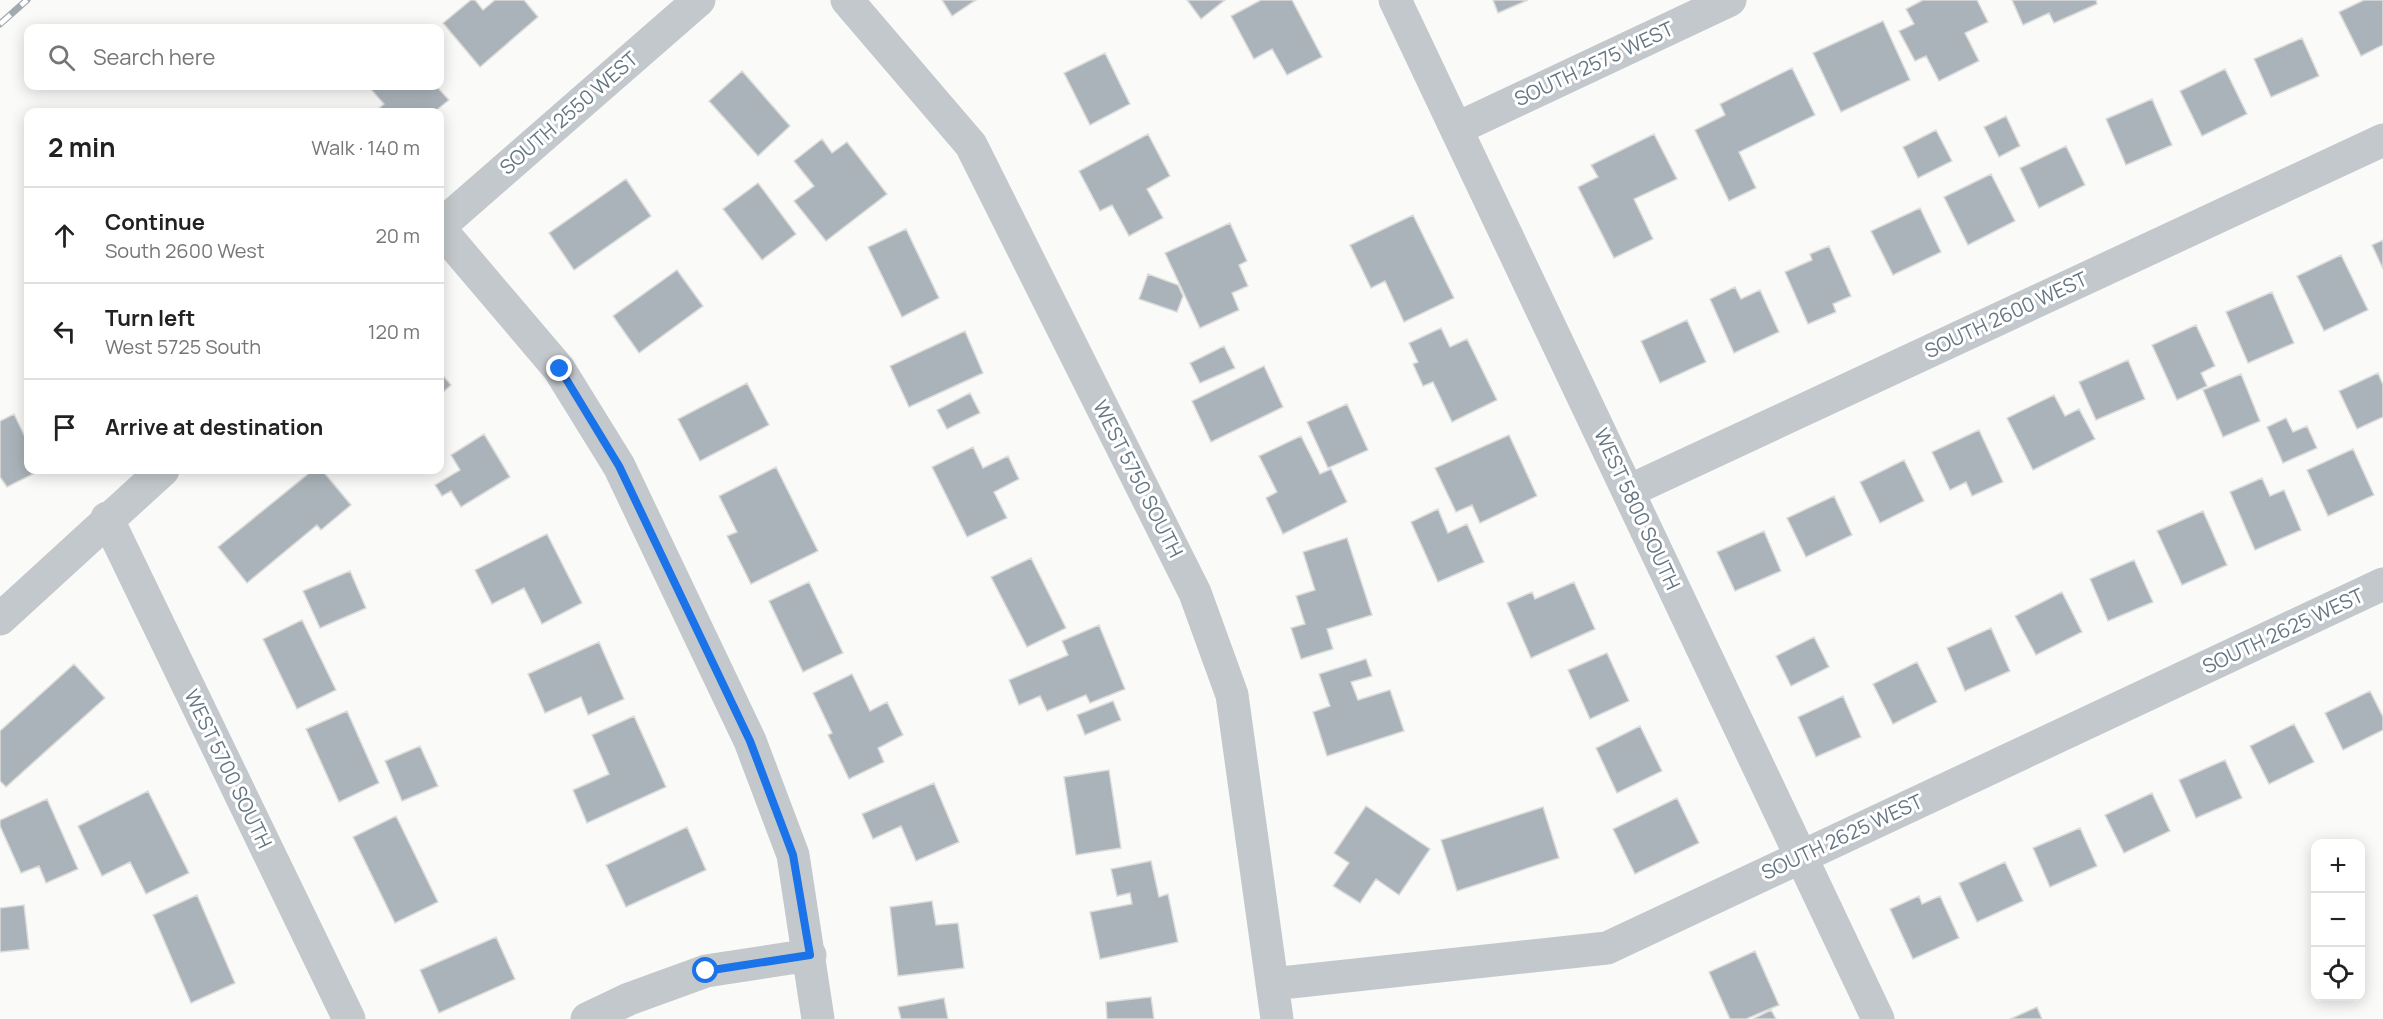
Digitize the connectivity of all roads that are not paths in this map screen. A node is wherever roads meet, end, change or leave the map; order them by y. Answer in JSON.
{"nodes":[{"id":1,"x":699,"y":0,"type":"edge"},
{"id":2,"x":847,"y":0,"type":"edge"},
{"id":3,"x":1395,"y":0,"type":"edge"},
{"id":4,"x":1730,"y":0,"type":"edge"},
{"id":5,"x":1458,"y":128,"type":"junction"},
{"id":6,"x":2383,"y":140,"type":"edge"},
{"id":7,"x":444,"y":224,"type":"edge"},
{"id":8,"x":444,"y":233,"type":"edge"},
{"id":9,"x":158,"y":474,"type":"edge"},
{"id":10,"x":1629,"y":491,"type":"junction"},
{"id":11,"x":107,"y":518,"type":"junction"},
{"id":12,"x":2383,"y":584,"type":"edge"},
{"id":13,"x":0,"y":619,"type":"edge"},
{"id":14,"x":1801,"y":856,"type":"junction"},
{"id":15,"x":810,"y":955,"type":"junction"},
{"id":16,"x":1272,"y":984,"type":"junction"},
{"id":17,"x":349,"y":1019,"type":"edge"},
{"id":18,"x":587,"y":1019,"type":"edge"},
{"id":19,"x":818,"y":1019,"type":"edge"},
{"id":20,"x":1277,"y":1019,"type":"edge"},
{"id":21,"x":1878,"y":1019,"type":"edge"}],
"edges":[{"from":1,"to":7,"type":"street","name":"SOUTH 2550 WEST"},
{"from":2,"to":16,"type":"street","name":"WEST 5750 SOUTH"},
{"from":3,"to":5,"type":"street","name":"WEST 5800 SOUTH"},
{"from":4,"to":5,"type":"street","name":"SOUTH 2575 WEST"},
{"from":5,"to":10,"type":"street","name":"WEST 5800 SOUTH"},
{"from":6,"to":10,"type":"street","name":"SOUTH 2600 WEST"},
{"from":8,"to":15,"type":"street"},
{"from":9,"to":11,"type":"street"},
{"from":10,"to":14,"type":"street","name":"WEST 5800 SOUTH"},
{"from":11,"to":13,"type":"street"},
{"from":11,"to":17,"type":"street","name":"WEST 5700 SOUTH"},
{"from":12,"to":14,"type":"street","name":"SOUTH 2625 WEST"},
{"from":14,"to":16,"type":"street","name":"SOUTH 2625 WEST"},
{"from":14,"to":21,"type":"street","name":"WEST 5800 SOUTH"},
{"from":15,"to":18,"type":"street"},
{"from":15,"to":19,"type":"street"},
{"from":16,"to":20,"type":"street","name":"WEST 5750 SOUTH"}]}
